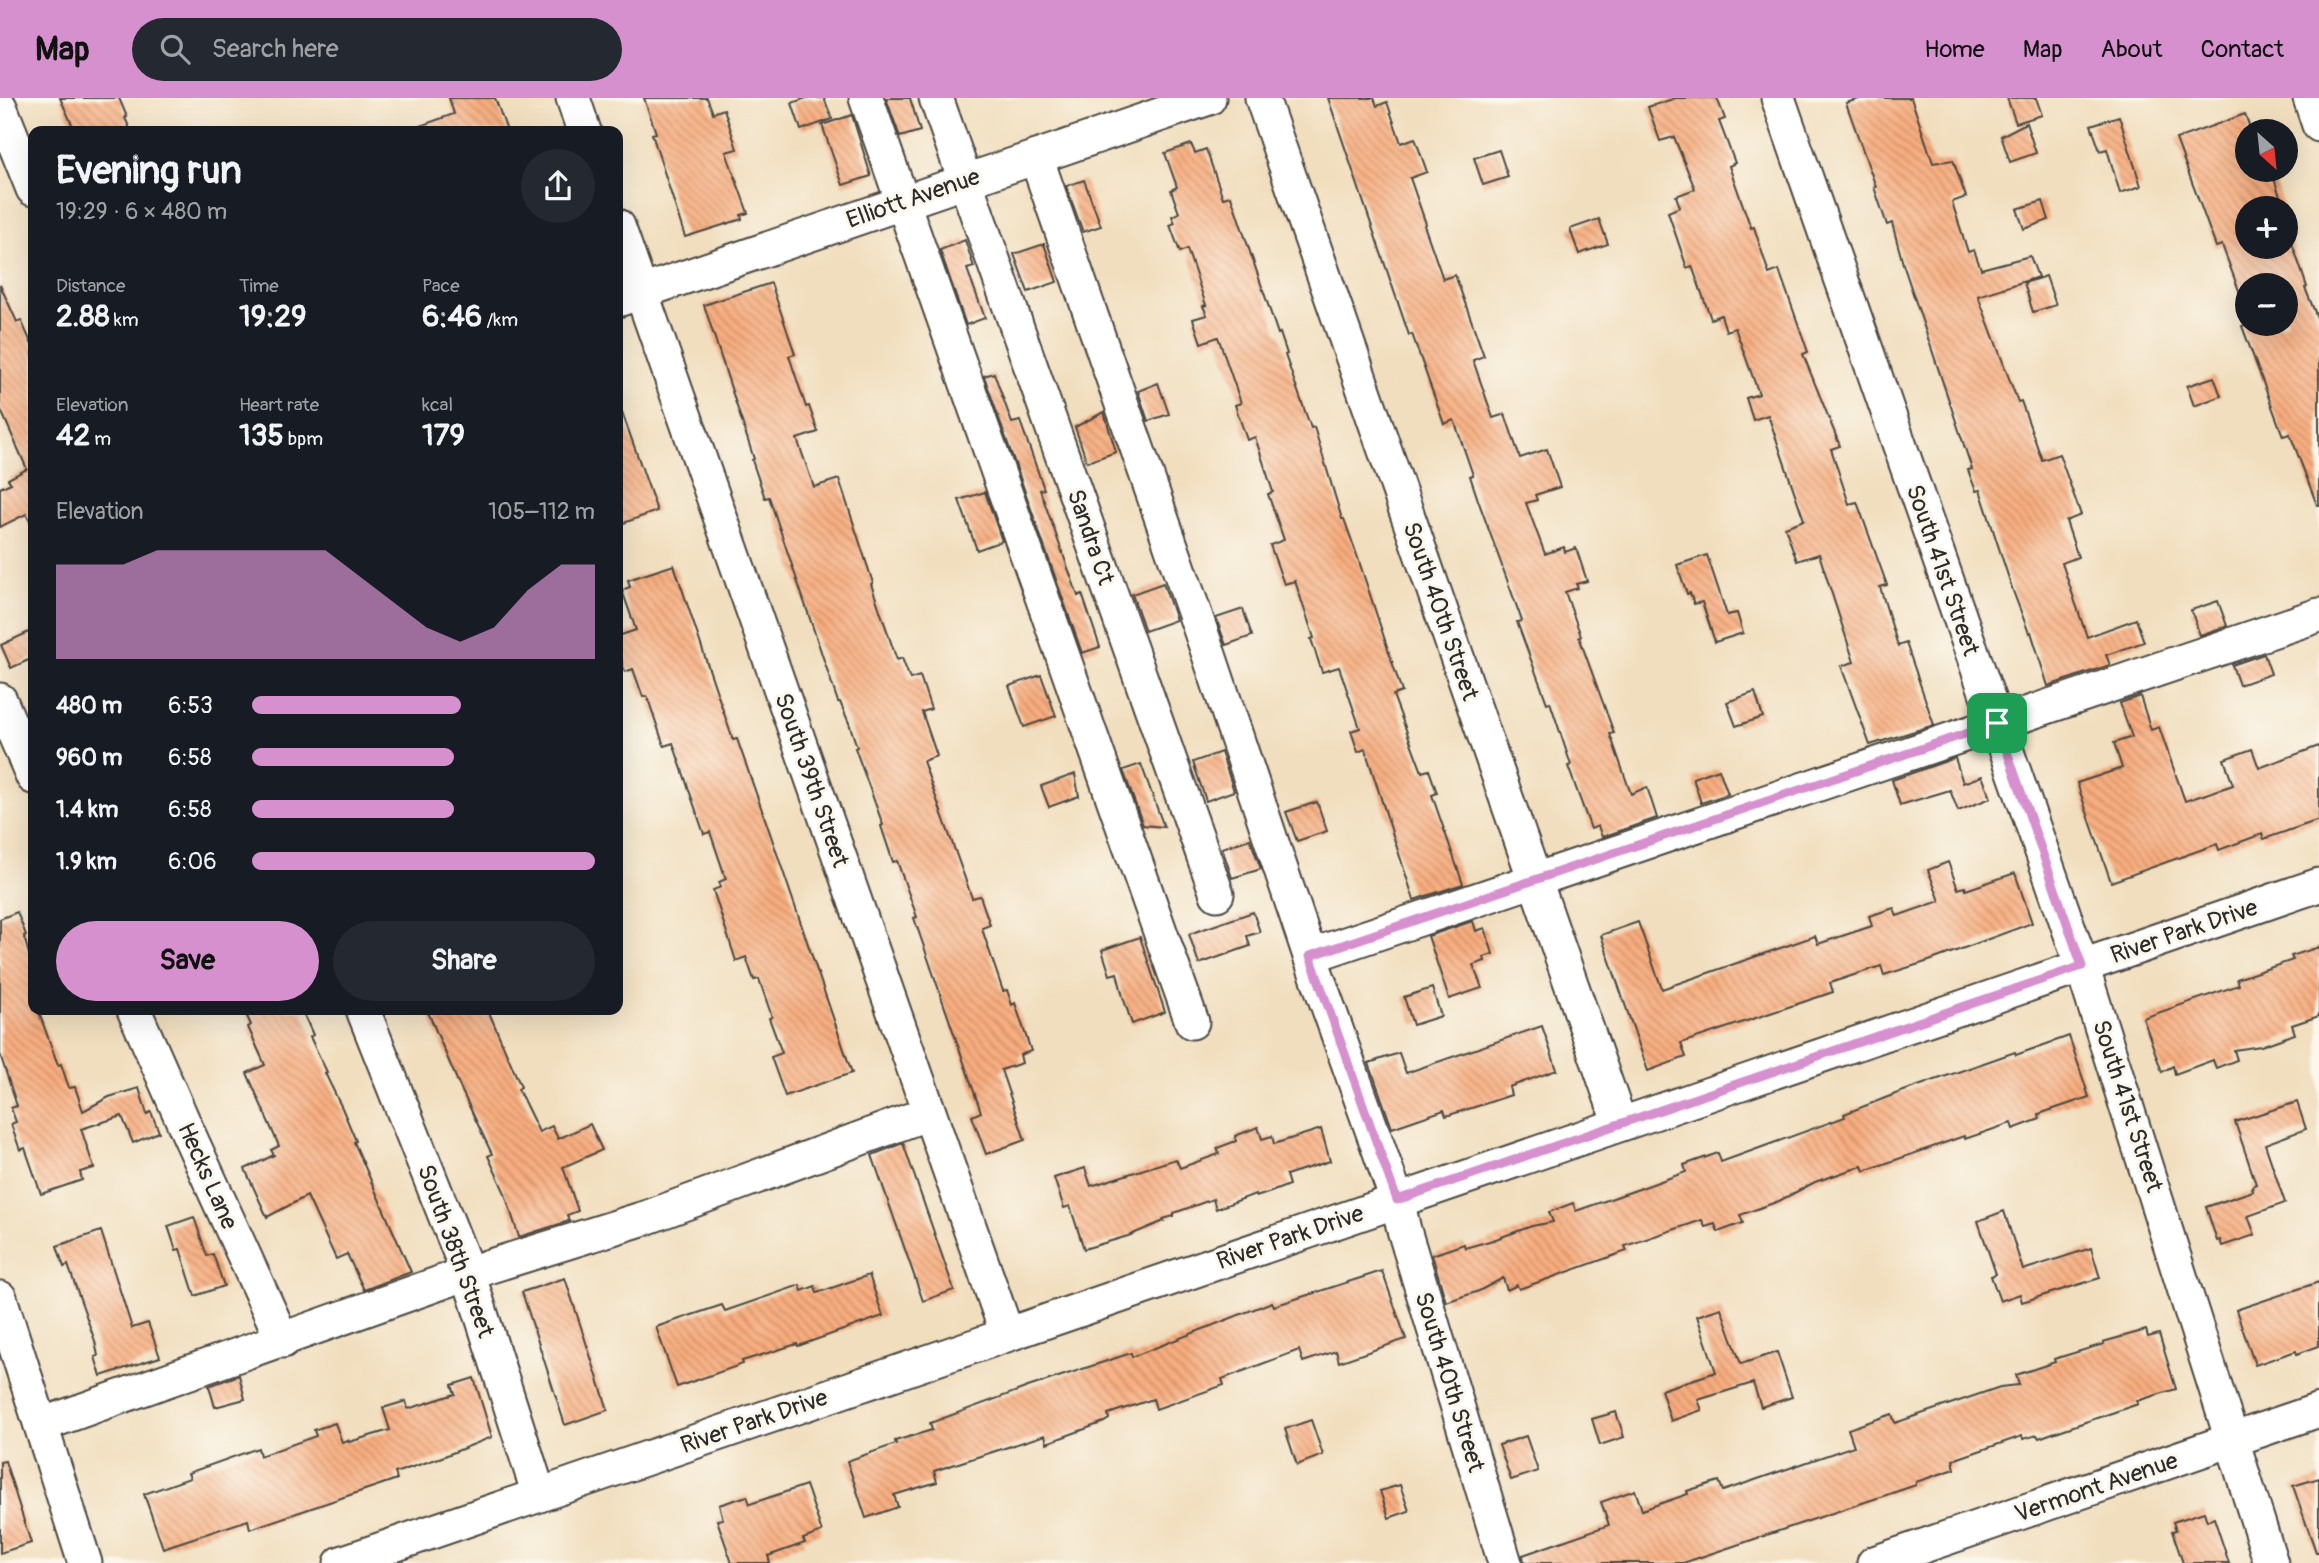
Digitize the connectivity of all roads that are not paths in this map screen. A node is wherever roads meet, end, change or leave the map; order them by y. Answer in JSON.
{"nodes":[{"id":1,"x":573,"y":98,"type":"edge"},
{"id":2,"x":866,"y":98,"type":"edge"},
{"id":3,"x":936,"y":98,"type":"edge"},
{"id":4,"x":1209,"y":98,"type":"edge"},
{"id":5,"x":1262,"y":98,"type":"edge"},
{"id":6,"x":1778,"y":98,"type":"edge"},
{"id":7,"x":2309,"y":98,"type":"edge"},
{"id":8,"x":0,"y":107,"type":"edge"},
{"id":9,"x":2319,"y":125,"type":"edge"},
{"id":10,"x":582,"y":126,"type":"edge"},
{"id":11,"x":1036,"y":157,"type":"junction"},
{"id":12,"x":28,"y":177,"type":"edge"},
{"id":13,"x":965,"y":180,"type":"junction"},
{"id":14,"x":902,"y":202,"type":"junction"},
{"id":15,"x":623,"y":258,"type":"edge"},
{"id":16,"x":629,"y":296,"type":"edge"},
{"id":17,"x":2319,"y":615,"type":"edge"},
{"id":18,"x":0,"y":701,"type":"edge"},
{"id":19,"x":1997,"y":723,"type":"junction"},
{"id":20,"x":28,"y":765,"type":"edge"},
{"id":21,"x":1535,"y":879,"type":"junction"},
{"id":22,"x":2319,"y":885,"type":"edge"},
{"id":23,"x":1217,"y":894,"type":"dead end"},
{"id":24,"x":1310,"y":956,"type":"junction"},
{"id":25,"x":2082,"y":966,"type":"junction"},
{"id":26,"x":136,"y":1015,"type":"edge"},
{"id":27,"x":365,"y":1015,"type":"edge"},
{"id":28,"x":1192,"y":1022,"type":"dead end"},
{"id":29,"x":929,"y":1113,"type":"junction"},
{"id":30,"x":1620,"y":1124,"type":"junction"},
{"id":31,"x":1397,"y":1200,"type":"junction"},
{"id":32,"x":468,"y":1273,"type":"junction"},
{"id":33,"x":0,"y":1298,"type":"edge"},
{"id":34,"x":1007,"y":1334,"type":"junction"},
{"id":35,"x":283,"y":1340,"type":"junction"},
{"id":36,"x":2319,"y":1410,"type":"edge"},
{"id":37,"x":41,"y":1424,"type":"junction"},
{"id":38,"x":2233,"y":1440,"type":"junction"},
{"id":39,"x":540,"y":1495,"type":"junction"},
{"id":40,"x":358,"y":1560,"type":"edge"},
{"id":41,"x":85,"y":1563,"type":"edge"},
{"id":42,"x":1505,"y":1563,"type":"edge"},
{"id":43,"x":1874,"y":1563,"type":"edge"},
{"id":44,"x":2272,"y":1563,"type":"edge"}],
"edges":[{"from":1,"to":10,"type":"street"},
{"from":2,"to":14,"type":"street"},
{"from":3,"to":13,"type":"street","name":"Sandra Ct"},
{"from":4,"to":11,"type":"street","name":"Elliott Avenue"},
{"from":5,"to":21,"type":"street","name":"South 40th Street"},
{"from":6,"to":19,"type":"street","name":"South 41st Street"},
{"from":7,"to":9,"type":"street"},
{"from":8,"to":12,"type":"street"},
{"from":11,"to":13,"type":"street","name":"Elliott Avenue"},
{"from":11,"to":24,"type":"street","name":"South 40th Street"},
{"from":13,"to":14,"type":"street","name":"Elliott Avenue"},
{"from":13,"to":23,"type":"street","name":"Sandra Ct"},
{"from":14,"to":16,"type":"street","name":"Elliott Avenue"},
{"from":14,"to":28,"type":"street"},
{"from":15,"to":16,"type":"street","name":"South 39th Street"},
{"from":16,"to":29,"type":"street","name":"South 39th Street"},
{"from":17,"to":19,"type":"street"},
{"from":18,"to":20,"type":"street"},
{"from":19,"to":21,"type":"street"},
{"from":19,"to":25,"type":"street","name":"South 41st Street"},
{"from":21,"to":24,"type":"street"},
{"from":21,"to":30,"type":"street","name":"South 40th Street"},
{"from":22,"to":25,"type":"street","name":"River Park Drive"},
{"from":24,"to":31,"type":"street","name":"South 40th Street"},
{"from":25,"to":30,"type":"street","name":"River Park Drive"},
{"from":25,"to":38,"type":"street","name":"South 41st Street"},
{"from":26,"to":35,"type":"street","name":"Hecks Lane"},
{"from":27,"to":32,"type":"street","name":"South 38th Street"},
{"from":29,"to":32,"type":"street"},
{"from":29,"to":34,"type":"street","name":"South 39th Street"},
{"from":30,"to":31,"type":"street","name":"River Park Drive"},
{"from":31,"to":34,"type":"street","name":"River Park Drive"},
{"from":31,"to":42,"type":"street","name":"South 40th Street"},
{"from":32,"to":35,"type":"street"},
{"from":32,"to":39,"type":"street","name":"South 38th Street"},
{"from":33,"to":37,"type":"street"},
{"from":34,"to":39,"type":"street","name":"River Park Drive"},
{"from":35,"to":37,"type":"street"},
{"from":36,"to":38,"type":"street","name":"Vermont Avenue"},
{"from":37,"to":41,"type":"street"},
{"from":38,"to":43,"type":"street","name":"Vermont Avenue"},
{"from":38,"to":44,"type":"street","name":"South 41st Street"},
{"from":39,"to":40,"type":"street","name":"River Park Drive"}]}
